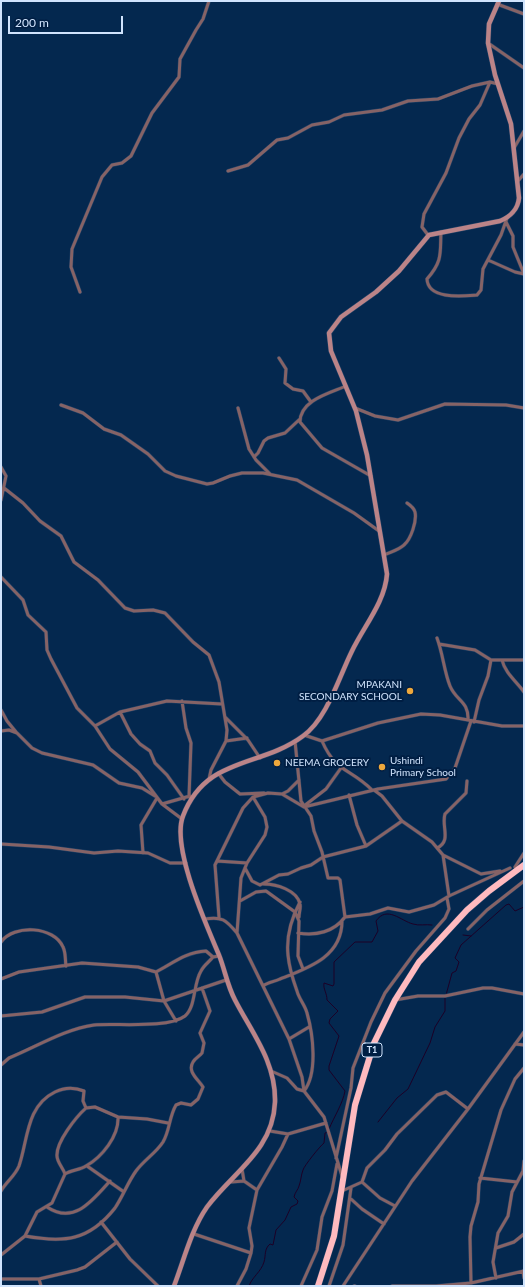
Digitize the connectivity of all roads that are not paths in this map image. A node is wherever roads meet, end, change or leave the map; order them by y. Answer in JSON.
{"nodes":[{"id":1,"x":209,"y":1,"type":"edge"},
{"id":2,"x":498,"y":3,"type":"edge"},
{"id":3,"x":524,"y":14,"type":"edge"},
{"id":4,"x":488,"y":44,"type":"junction"},
{"id":5,"x":524,"y":68,"type":"edge"},
{"id":6,"x":490,"y":82,"type":"junction"},
{"id":7,"x":498,"y":84,"type":"junction"},
{"id":8,"x":524,"y":131,"type":"edge"},
{"id":9,"x":514,"y":148,"type":"junction"},
{"id":10,"x":228,"y":171,"type":"dead end"},
{"id":11,"x":524,"y":174,"type":"edge"},
{"id":12,"x":518,"y":182,"type":"junction"},
{"id":13,"x":508,"y":217,"type":"junction"},
{"id":14,"x":506,"y":222,"type":"junction"},
{"id":15,"x":441,"y":232,"type":"junction"},
{"id":16,"x":428,"y":236,"type":"junction"},
{"id":17,"x":488,"y":260,"type":"junction"},
{"id":18,"x":524,"y":274,"type":"edge"},
{"id":19,"x":80,"y":292,"type":"dead end"},
{"id":20,"x":280,"y":358,"type":"dead end"},
{"id":21,"x":346,"y":386,"type":"junction"},
{"id":22,"x":311,"y":402,"type":"junction"},
{"id":23,"x":61,"y":405,"type":"dead end"},
{"id":24,"x":238,"y":408,"type":"dead end"},
{"id":25,"x":355,"y":408,"type":"junction"},
{"id":26,"x":524,"y":408,"type":"edge"},
{"id":27,"x":300,"y":420,"type":"junction"},
{"id":28,"x":254,"y":456,"type":"junction"},
{"id":29,"x":1,"y":467,"type":"edge"},
{"id":30,"x":272,"y":475,"type":"junction"},
{"id":31,"x":371,"y":476,"type":"junction"},
{"id":32,"x":4,"y":488,"type":"junction"},
{"id":33,"x":1,"y":500,"type":"edge"},
{"id":34,"x":407,"y":503,"type":"dead end"},
{"id":35,"x":379,"y":531,"type":"junction"},
{"id":36,"x":384,"y":555,"type":"junction"},
{"id":37,"x":1,"y":577,"type":"edge"},
{"id":38,"x":436,"y":638,"type":"dead end"},
{"id":39,"x":439,"y":644,"type":"junction"},
{"id":40,"x":491,"y":660,"type":"junction"},
{"id":41,"x":502,"y":660,"type":"junction"},
{"id":42,"x":524,"y":660,"type":"edge"},
{"id":43,"x":524,"y":692,"type":"edge"},
{"id":44,"x":182,"y":701,"type":"junction"},
{"id":45,"x":222,"y":704,"type":"junction"},
{"id":46,"x":1,"y":710,"type":"edge"},
{"id":47,"x":120,"y":712,"type":"junction"},
{"id":48,"x":224,"y":715,"type":"junction"},
{"id":49,"x":471,"y":721,"type":"junction"},
{"id":50,"x":94,"y":726,"type":"junction"},
{"id":51,"x":524,"y":726,"type":"edge"},
{"id":52,"x":1,"y":731,"type":"edge"},
{"id":53,"x":17,"y":733,"type":"junction"},
{"id":54,"x":304,"y":736,"type":"junction"},
{"id":55,"x":247,"y":738,"type":"junction"},
{"id":56,"x":226,"y":741,"type":"junction"},
{"id":57,"x":295,"y":741,"type":"junction"},
{"id":58,"x":322,"y":741,"type":"junction"},
{"id":59,"x":260,"y":758,"type":"junction"},
{"id":60,"x":341,"y":768,"type":"junction"},
{"id":61,"x":218,"y":773,"type":"junction"},
{"id":62,"x":209,"y":779,"type":"junction"},
{"id":63,"x":299,"y":780,"type":"junction"},
{"id":64,"x":466,"y":781,"type":"dead end"},
{"id":65,"x":373,"y":790,"type":"junction"},
{"id":66,"x":268,"y":793,"type":"junction"},
{"id":67,"x":282,"y":794,"type":"junction"},
{"id":68,"x":349,"y":795,"type":"junction"},
{"id":69,"x":192,"y":796,"type":"junction"},
{"id":70,"x":156,"y":797,"type":"junction"},
{"id":71,"x":253,"y":797,"type":"junction"},
{"id":72,"x":184,"y":799,"type":"junction"},
{"id":73,"x":162,"y":804,"type":"junction"},
{"id":74,"x":304,"y":807,"type":"junction"},
{"id":75,"x":182,"y":819,"type":"junction"},
{"id":76,"x":402,"y":821,"type":"junction"},
{"id":77,"x":1,"y":844,"type":"edge"},
{"id":78,"x":366,"y":846,"type":"junction"},
{"id":79,"x":437,"y":848,"type":"junction"},
{"id":80,"x":143,"y":853,"type":"junction"},
{"id":81,"x":524,"y":853,"type":"edge"},
{"id":82,"x":443,"y":855,"type":"junction"},
{"id":83,"x":323,"y":858,"type":"junction"},
{"id":84,"x":217,"y":861,"type":"junction"},
{"id":85,"x":186,"y":863,"type":"junction"},
{"id":86,"x":247,"y":863,"type":"junction"},
{"id":87,"x":524,"y":866,"type":"edge"},
{"id":88,"x":515,"y":867,"type":"junction"},
{"id":89,"x":245,"y":868,"type":"junction"},
{"id":90,"x":510,"y":868,"type":"junction"},
{"id":91,"x":524,"y":881,"type":"edge"},
{"id":92,"x":264,"y":884,"type":"junction"},
{"id":93,"x":448,"y":897,"type":"junction"},
{"id":94,"x":240,"y":902,"type":"junction"},
{"id":95,"x":300,"y":902,"type":"junction"},
{"id":96,"x":295,"y":912,"type":"junction"},
{"id":97,"x":219,"y":917,"type":"junction"},
{"id":98,"x":345,"y":917,"type":"junction"},
{"id":99,"x":205,"y":918,"type":"junction"},
{"id":100,"x":298,"y":918,"type":"junction"},
{"id":101,"x":342,"y":921,"type":"junction"},
{"id":102,"x":468,"y":929,"type":"dead end"},
{"id":103,"x":237,"y":933,"type":"junction"},
{"id":104,"x":298,"y":933,"type":"junction"},
{"id":105,"x":1,"y":942,"type":"edge"},
{"id":106,"x":219,"y":956,"type":"junction"},
{"id":107,"x":213,"y":957,"type":"junction"},
{"id":108,"x":66,"y":966,"type":"junction"},
{"id":109,"x":303,"y":969,"type":"junction"},
{"id":110,"x":156,"y":972,"type":"junction"},
{"id":111,"x":292,"y":973,"type":"junction"},
{"id":112,"x":1,"y":979,"type":"edge"},
{"id":113,"x":226,"y":980,"type":"junction"},
{"id":114,"x":263,"y":986,"type":"junction"},
{"id":115,"x":202,"y":988,"type":"junction"},
{"id":116,"x":193,"y":992,"type":"junction"},
{"id":117,"x":524,"y":994,"type":"edge"},
{"id":118,"x":396,"y":1000,"type":"junction"},
{"id":119,"x":164,"y":1001,"type":"junction"},
{"id":120,"x":1,"y":1016,"type":"edge"},
{"id":121,"x":176,"y":1020,"type":"junction"},
{"id":122,"x":309,"y":1027,"type":"junction"},
{"id":123,"x":524,"y":1032,"type":"edge"},
{"id":124,"x":289,"y":1039,"type":"junction"},
{"id":125,"x":515,"y":1044,"type":"junction"},
{"id":126,"x":524,"y":1045,"type":"edge"},
{"id":127,"x":1,"y":1065,"type":"edge"},
{"id":128,"x":524,"y":1068,"type":"edge"},
{"id":129,"x":271,"y":1071,"type":"junction"},
{"id":130,"x":304,"y":1091,"type":"junction"},
{"id":131,"x":86,"y":1108,"type":"junction"},
{"id":132,"x":468,"y":1108,"type":"junction"},
{"id":133,"x":118,"y":1117,"type":"junction"},
{"id":134,"x":168,"y":1122,"type":"junction"},
{"id":135,"x":326,"y":1123,"type":"junction"},
{"id":136,"x":270,"y":1131,"type":"junction"},
{"id":137,"x":288,"y":1134,"type":"junction"},
{"id":138,"x":336,"y":1158,"type":"junction"},
{"id":139,"x":524,"y":1161,"type":"edge"},
{"id":140,"x":337,"y":1162,"type":"junction"},
{"id":141,"x":87,"y":1166,"type":"junction"},
{"id":142,"x":242,"y":1169,"type":"junction"},
{"id":143,"x":65,"y":1174,"type":"junction"},
{"id":144,"x":343,"y":1178,"type":"junction"},
{"id":145,"x":480,"y":1178,"type":"junction"},
{"id":146,"x":110,"y":1181,"type":"junction"},
{"id":147,"x":244,"y":1181,"type":"junction"},
{"id":148,"x":231,"y":1182,"type":"junction"},
{"id":149,"x":362,"y":1182,"type":"junction"},
{"id":150,"x":517,"y":1182,"type":"junction"},
{"id":151,"x":351,"y":1188,"type":"junction"},
{"id":152,"x":257,"y":1190,"type":"junction"},
{"id":153,"x":1,"y":1191,"type":"edge"},
{"id":154,"x":342,"y":1191,"type":"junction"},
{"id":155,"x":124,"y":1192,"type":"junction"},
{"id":156,"x":351,"y":1199,"type":"junction"},
{"id":157,"x":47,"y":1206,"type":"junction"},
{"id":158,"x":395,"y":1206,"type":"junction"},
{"id":159,"x":101,"y":1222,"type":"junction"},
{"id":160,"x":384,"y":1224,"type":"junction"},
{"id":161,"x":194,"y":1234,"type":"junction"},
{"id":162,"x":524,"y":1234,"type":"edge"},
{"id":163,"x":25,"y":1236,"type":"junction"},
{"id":164,"x":117,"y":1242,"type":"junction"},
{"id":165,"x":496,"y":1248,"type":"junction"},
{"id":166,"x":251,"y":1253,"type":"junction"},
{"id":167,"x":1,"y":1255,"type":"edge"},
{"id":168,"x":523,"y":1271,"type":"edge"},
{"id":169,"x":496,"y":1278,"type":"junction"},
{"id":170,"x":524,"y":1278,"type":"edge"},
{"id":171,"x":1,"y":1279,"type":"edge"},
{"id":172,"x":39,"y":1279,"type":"junction"},
{"id":173,"x":471,"y":1282,"type":"junction"},
{"id":174,"x":41,"y":1286,"type":"edge"},
{"id":175,"x":158,"y":1286,"type":"edge"},
{"id":176,"x":174,"y":1286,"type":"edge"},
{"id":177,"x":237,"y":1286,"type":"edge"},
{"id":178,"x":301,"y":1286,"type":"edge"},
{"id":179,"x":318,"y":1286,"type":"edge"},
{"id":180,"x":329,"y":1286,"type":"edge"},
{"id":181,"x":343,"y":1286,"type":"edge"},
{"id":182,"x":392,"y":1286,"type":"edge"}],
"edges":[{"from":1,"to":19,"type":"street"},
{"from":2,"to":3,"type":"street"},
{"from":2,"to":4,"type":"street"},
{"from":4,"to":5,"type":"street"},
{"from":4,"to":7,"type":"street"},
{"from":6,"to":7,"type":"street"},
{"from":6,"to":10,"type":"street"},
{"from":6,"to":16,"type":"street"},
{"from":7,"to":9,"type":"street"},
{"from":8,"to":9,"type":"street"},
{"from":9,"to":12,"type":"street"},
{"from":11,"to":12,"type":"street"},
{"from":12,"to":13,"type":"street"},
{"from":13,"to":14,"type":"street"},
{"from":13,"to":15,"type":"street"},
{"from":14,"to":17,"type":"street"},
{"from":14,"to":18,"type":"street"},
{"from":15,"to":16,"type":"street"},
{"from":15,"to":17,"type":"street"},
{"from":16,"to":21,"type":"street"},
{"from":17,"to":18,"type":"street"},
{"from":20,"to":22,"type":"street"},
{"from":21,"to":22,"type":"street"},
{"from":21,"to":25,"type":"street"},
{"from":22,"to":27,"type":"street"},
{"from":23,"to":30,"type":"street"},
{"from":24,"to":28,"type":"street"},
{"from":25,"to":26,"type":"street"},
{"from":25,"to":31,"type":"street"},
{"from":27,"to":28,"type":"street"},
{"from":27,"to":31,"type":"street"},
{"from":28,"to":30,"type":"street"},
{"from":29,"to":32,"type":"street"},
{"from":30,"to":35,"type":"street"},
{"from":31,"to":35,"type":"street"},
{"from":32,"to":33,"type":"street"},
{"from":32,"to":45,"type":"street"},
{"from":34,"to":36,"type":"street"},
{"from":35,"to":36,"type":"street"},
{"from":36,"to":54,"type":"street"},
{"from":37,"to":50,"type":"street"},
{"from":38,"to":39,"type":"street"},
{"from":39,"to":40,"type":"street"},
{"from":39,"to":49,"type":"street"},
{"from":40,"to":41,"type":"street"},
{"from":40,"to":49,"type":"street"},
{"from":41,"to":42,"type":"street"},
{"from":41,"to":43,"type":"street"},
{"from":44,"to":45,"type":"street"},
{"from":44,"to":47,"type":"street"},
{"from":44,"to":69,"type":"street"},
{"from":45,"to":48,"type":"street"},
{"from":46,"to":53,"type":"street"},
{"from":47,"to":50,"type":"street"},
{"from":47,"to":72,"type":"street"},
{"from":48,"to":55,"type":"street"},
{"from":48,"to":56,"type":"street"},
{"from":49,"to":51,"type":"street"},
{"from":49,"to":58,"type":"street"},
{"from":49,"to":65,"type":"street"},
{"from":50,"to":70,"type":"street"},
{"from":52,"to":53,"type":"street"},
{"from":53,"to":70,"type":"street"},
{"from":54,"to":57,"type":"street"},
{"from":54,"to":58,"type":"street"},
{"from":55,"to":56,"type":"street"},
{"from":55,"to":59,"type":"street"},
{"from":56,"to":62,"type":"street"},
{"from":57,"to":59,"type":"street"},
{"from":57,"to":63,"type":"street"},
{"from":58,"to":60,"type":"street"},
{"from":59,"to":61,"type":"street"},
{"from":60,"to":65,"type":"street"},
{"from":60,"to":74,"type":"street"},
{"from":61,"to":62,"type":"street"},
{"from":61,"to":66,"type":"street"},
{"from":62,"to":69,"type":"street"},
{"from":63,"to":67,"type":"street"},
{"from":63,"to":74,"type":"street"},
{"from":64,"to":79,"type":"street"},
{"from":65,"to":68,"type":"street"},
{"from":65,"to":76,"type":"street"},
{"from":66,"to":67,"type":"street"},
{"from":66,"to":71,"type":"street"},
{"from":67,"to":74,"type":"street"},
{"from":68,"to":74,"type":"street"},
{"from":68,"to":78,"type":"street"},
{"from":69,"to":72,"type":"street"},
{"from":69,"to":75,"type":"street"},
{"from":70,"to":73,"type":"street"},
{"from":70,"to":80,"type":"street"},
{"from":71,"to":84,"type":"street"},
{"from":71,"to":86,"type":"street"},
{"from":72,"to":73,"type":"street"},
{"from":73,"to":75,"type":"street"},
{"from":74,"to":83,"type":"street"},
{"from":75,"to":85,"type":"street"},
{"from":76,"to":78,"type":"street"},
{"from":76,"to":79,"type":"street"},
{"from":77,"to":80,"type":"street"},
{"from":78,"to":83,"type":"street"},
{"from":79,"to":82,"type":"street"},
{"from":80,"to":85,"type":"street"},
{"from":81,"to":88,"type":"street"},
{"from":82,"to":90,"type":"street"},
{"from":82,"to":93,"type":"street"},
{"from":83,"to":92,"type":"street"},
{"from":83,"to":98,"type":"street"},
{"from":84,"to":86,"type":"street"},
{"from":84,"to":97,"type":"street"},
{"from":85,"to":99,"type":"street"},
{"from":86,"to":89,"type":"street"},
{"from":87,"to":88,"type":"street"},
{"from":87,"to":118,"type":"highway","number":"T1"},
{"from":88,"to":90,"type":"street"},
{"from":89,"to":92,"type":"street"},
{"from":89,"to":94,"type":"street"},
{"from":90,"to":93,"type":"street"},
{"from":91,"to":102,"type":"street"},
{"from":92,"to":95,"type":"street"},
{"from":93,"to":98,"type":"street"},
{"from":93,"to":138,"type":"street"},
{"from":94,"to":96,"type":"street"},
{"from":94,"to":103,"type":"street"},
{"from":95,"to":96,"type":"street"},
{"from":95,"to":100,"type":"street"},
{"from":96,"to":100,"type":"street"},
{"from":96,"to":111,"type":"street"},
{"from":97,"to":99,"type":"street"},
{"from":97,"to":103,"type":"street"},
{"from":98,"to":101,"type":"street"},
{"from":99,"to":106,"type":"street"},
{"from":100,"to":104,"type":"street"},
{"from":101,"to":104,"type":"street"},
{"from":101,"to":109,"type":"street"},
{"from":103,"to":114,"type":"street"},
{"from":104,"to":109,"type":"street"},
{"from":105,"to":108,"type":"street"},
{"from":106,"to":107,"type":"street"},
{"from":106,"to":113,"type":"street"},
{"from":107,"to":110,"type":"street"},
{"from":107,"to":116,"type":"street"},
{"from":108,"to":110,"type":"street"},
{"from":108,"to":112,"type":"street"},
{"from":109,"to":111,"type":"street"},
{"from":110,"to":119,"type":"street"},
{"from":111,"to":114,"type":"street"},
{"from":111,"to":122,"type":"street"},
{"from":113,"to":115,"type":"street"},
{"from":113,"to":129,"type":"street"},
{"from":114,"to":124,"type":"street"},
{"from":115,"to":116,"type":"street"},
{"from":115,"to":134,"type":"street"},
{"from":116,"to":119,"type":"street"},
{"from":116,"to":121,"type":"street"},
{"from":117,"to":118,"type":"street"},
{"from":118,"to":144,"type":"highway","number":"T1"},
{"from":119,"to":120,"type":"street"},
{"from":119,"to":121,"type":"street"},
{"from":121,"to":127,"type":"street"},
{"from":122,"to":124,"type":"street"},
{"from":122,"to":130,"type":"street"},
{"from":123,"to":125,"type":"street"},
{"from":124,"to":130,"type":"street"},
{"from":125,"to":126,"type":"street"},
{"from":125,"to":132,"type":"street"},
{"from":128,"to":145,"type":"street"},
{"from":129,"to":130,"type":"street"},
{"from":129,"to":136,"type":"street"},
{"from":130,"to":135,"type":"street"},
{"from":131,"to":133,"type":"street"},
{"from":131,"to":143,"type":"street"},
{"from":131,"to":153,"type":"street"},
{"from":132,"to":149,"type":"street"},
{"from":132,"to":158,"type":"street"},
{"from":133,"to":134,"type":"street"},
{"from":133,"to":141,"type":"street"},
{"from":134,"to":155,"type":"street"},
{"from":135,"to":137,"type":"street"},
{"from":135,"to":138,"type":"street"},
{"from":136,"to":137,"type":"street"},
{"from":136,"to":142,"type":"street"},
{"from":137,"to":152,"type":"street"},
{"from":138,"to":140,"type":"street"},
{"from":139,"to":150,"type":"street"},
{"from":140,"to":144,"type":"street"},
{"from":140,"to":178,"type":"street"},
{"from":141,"to":143,"type":"street"},
{"from":141,"to":146,"type":"street"},
{"from":142,"to":147,"type":"street"},
{"from":142,"to":148,"type":"street"},
{"from":143,"to":157,"type":"street"},
{"from":144,"to":154,"type":"highway","number":"T1"},
{"from":145,"to":150,"type":"street"},
{"from":145,"to":173,"type":"street"},
{"from":146,"to":155,"type":"street"},
{"from":146,"to":157,"type":"street"},
{"from":147,"to":148,"type":"street"},
{"from":147,"to":152,"type":"street"},
{"from":148,"to":161,"type":"street"},
{"from":149,"to":151,"type":"street"},
{"from":149,"to":158,"type":"street"},
{"from":150,"to":165,"type":"street"},
{"from":151,"to":154,"type":"street"},
{"from":151,"to":156,"type":"street"},
{"from":152,"to":166,"type":"street"},
{"from":154,"to":179,"type":"highway","number":"T1"},
{"from":155,"to":159,"type":"street"},
{"from":156,"to":160,"type":"street"},
{"from":156,"to":180,"type":"street"},
{"from":157,"to":163,"type":"street"},
{"from":158,"to":160,"type":"street"},
{"from":159,"to":163,"type":"street"},
{"from":159,"to":164,"type":"street"},
{"from":160,"to":181,"type":"street"},
{"from":161,"to":166,"type":"street"},
{"from":161,"to":176,"type":"street"},
{"from":162,"to":165,"type":"street"},
{"from":163,"to":167,"type":"street"},
{"from":164,"to":172,"type":"street"},
{"from":164,"to":175,"type":"street"},
{"from":165,"to":169,"type":"street"},
{"from":166,"to":177,"type":"street"},
{"from":168,"to":169,"type":"street"},
{"from":168,"to":170,"type":"street"},
{"from":169,"to":173,"type":"street"},
{"from":171,"to":172,"type":"street"},
{"from":172,"to":174,"type":"street"},
{"from":173,"to":182,"type":"street"}]}
